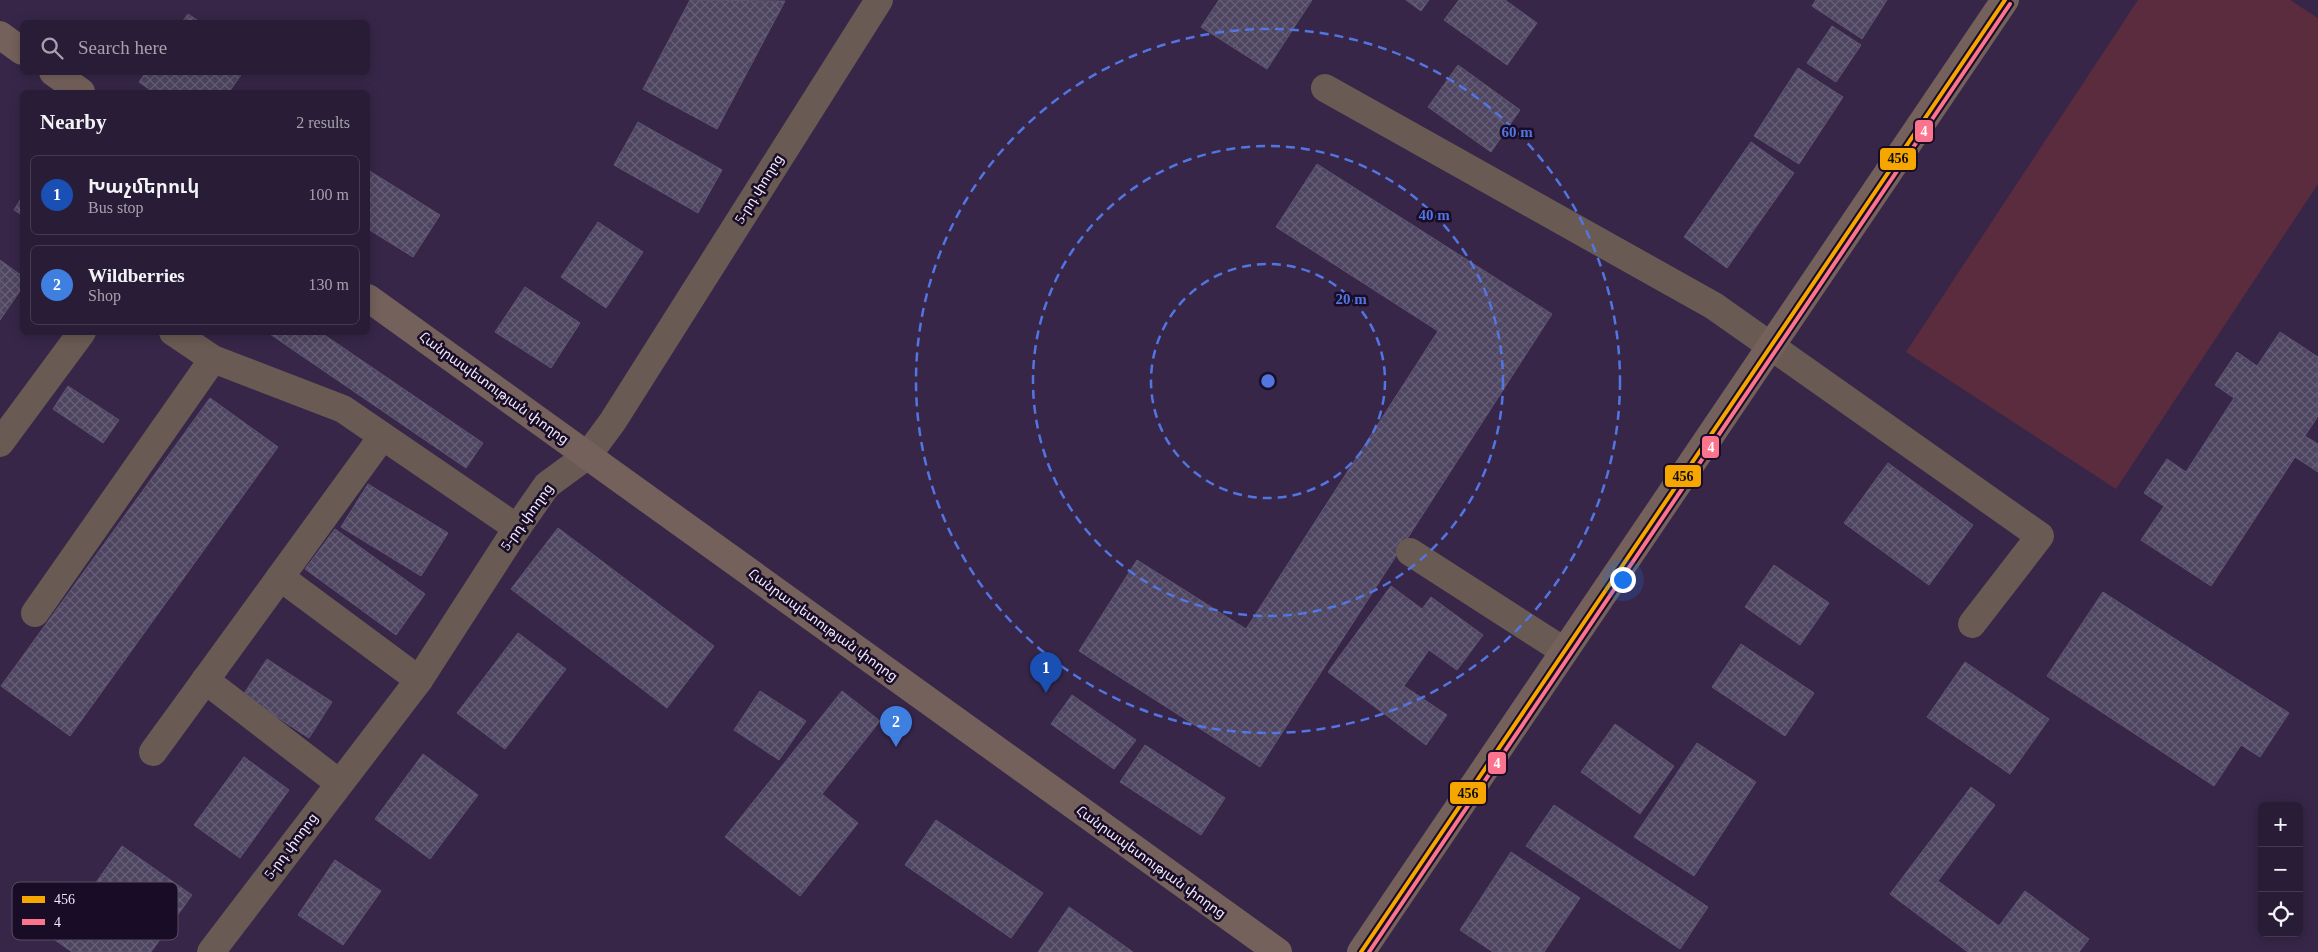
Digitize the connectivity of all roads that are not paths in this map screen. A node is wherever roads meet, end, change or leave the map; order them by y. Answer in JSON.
{"nodes":[{"id":1,"x":879,"y":0,"type":"edge"},
{"id":2,"x":2005,"y":0,"type":"edge"},
{"id":3,"x":0,"y":34,"type":"edge"},
{"id":4,"x":20,"y":49,"type":"edge"},
{"id":5,"x":57,"y":75,"type":"edge"},
{"id":6,"x":1325,"y":88,"type":"dead end"},
{"id":7,"x":78,"y":90,"type":"edge"},
{"id":8,"x":370,"y":299,"type":"edge"},
{"id":9,"x":80,"y":335,"type":"edge"},
{"id":10,"x":177,"y":335,"type":"edge"},
{"id":11,"x":1771,"y":345,"type":"junction"},
{"id":12,"x":213,"y":359,"type":"junction"},
{"id":13,"x":382,"y":437,"type":"junction"},
{"id":14,"x":0,"y":443,"type":"edge"},
{"id":15,"x":588,"y":456,"type":"junction"},
{"id":16,"x":517,"y":528,"type":"junction"},
{"id":17,"x":1410,"y":552,"type":"dead end"},
{"id":18,"x":280,"y":577,"type":"junction"},
{"id":19,"x":35,"y":613,"type":"dead end"},
{"id":20,"x":1972,"y":624,"type":"dead end"},
{"id":21,"x":1564,"y":651,"type":"junction"},
{"id":22,"x":205,"y":680,"type":"junction"},
{"id":23,"x":418,"y":680,"type":"junction"},
{"id":24,"x":153,"y":752,"type":"dead end"},
{"id":25,"x":339,"y":783,"type":"junction"},
{"id":26,"x":211,"y":952,"type":"edge"},
{"id":27,"x":1278,"y":952,"type":"edge"},
{"id":28,"x":1361,"y":952,"type":"edge"}],
"edges":[{"from":1,"to":15,"type":"street","name":"5-րդ փողոց"},
{"from":2,"to":11,"type":"main road"},
{"from":3,"to":4,"type":"main road"},
{"from":5,"to":7,"type":"main road"},
{"from":6,"to":11,"type":"street"},
{"from":8,"to":15,"type":"main road","name":"Հանրապետության փողոց"},
{"from":9,"to":14,"type":"street"},
{"from":10,"to":12,"type":"street"},
{"from":11,"to":20,"type":"street"},
{"from":11,"to":21,"type":"main road"},
{"from":12,"to":13,"type":"street"},
{"from":12,"to":19,"type":"street"},
{"from":13,"to":16,"type":"street"},
{"from":13,"to":18,"type":"street"},
{"from":15,"to":16,"type":"street","name":"5-րդ փողոց"},
{"from":15,"to":27,"type":"main road","name":"Հանրապետության փողոց"},
{"from":16,"to":23,"type":"street","name":"5-րդ փողոց"},
{"from":17,"to":21,"type":"street"},
{"from":18,"to":22,"type":"street"},
{"from":18,"to":23,"type":"street"},
{"from":21,"to":28,"type":"main road"},
{"from":22,"to":24,"type":"street"},
{"from":22,"to":25,"type":"street"},
{"from":23,"to":25,"type":"street","name":"5-րդ փողոց"},
{"from":25,"to":26,"type":"street","name":"5-րդ փողոց"}]}
